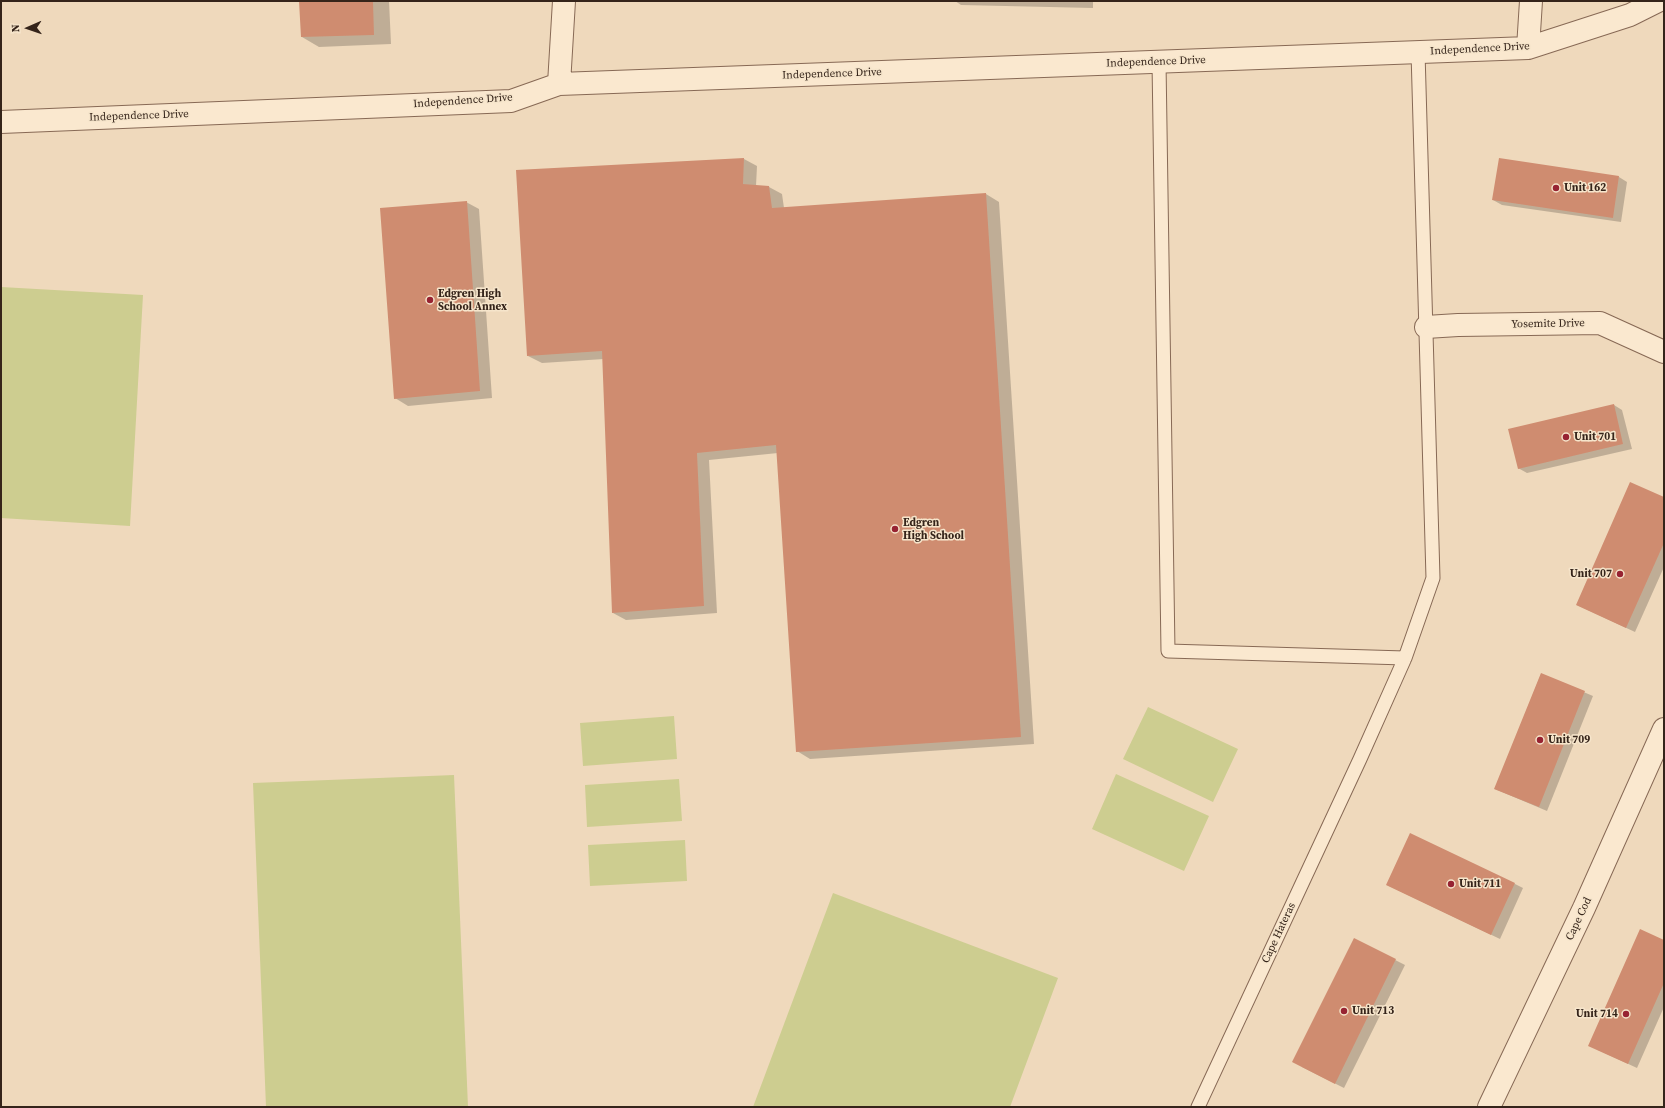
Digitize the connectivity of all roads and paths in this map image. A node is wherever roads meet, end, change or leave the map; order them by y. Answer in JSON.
{"nodes":[{"id":1,"x":564,"y":1,"type":"edge"},
{"id":2,"x":1531,"y":1,"type":"edge"},
{"id":3,"x":1658,"y":1,"type":"edge"},
{"id":4,"x":1528,"y":48,"type":"junction"},
{"id":5,"x":1418,"y":52,"type":"junction"},
{"id":6,"x":1159,"y":62,"type":"junction"},
{"id":7,"x":559,"y":84,"type":"junction"},
{"id":8,"x":1,"y":122,"type":"edge"},
{"id":9,"x":1426,"y":327,"type":"junction"},
{"id":10,"x":1664,"y":352,"type":"edge"},
{"id":11,"x":1405,"y":658,"type":"junction"},
{"id":12,"x":1664,"y":729,"type":"edge"},
{"id":13,"x":1198,"y":1107,"type":"edge"},
{"id":14,"x":1489,"y":1107,"type":"edge"}],
"edges":[{"from":1,"to":7,"type":"street"},
{"from":2,"to":4,"type":"street"},
{"from":3,"to":4,"type":"street","name":"Independence Drive"},
{"from":4,"to":5,"type":"street","name":"Independence Drive"},
{"from":5,"to":6,"type":"street","name":"Independence Drive"},
{"from":5,"to":9,"type":"lane","name":"Cape Hateras"},
{"from":6,"to":7,"type":"street","name":"Independence Drive"},
{"from":6,"to":11,"type":"lane"},
{"from":7,"to":8,"type":"street","name":"Independence Drive"},
{"from":9,"to":10,"type":"street","name":"Yosemite Drive"},
{"from":9,"to":11,"type":"lane","name":"Cape Hateras"},
{"from":11,"to":13,"type":"lane","name":"Cape Hateras"},
{"from":12,"to":14,"type":"street","name":"Cape Cod"}]}
